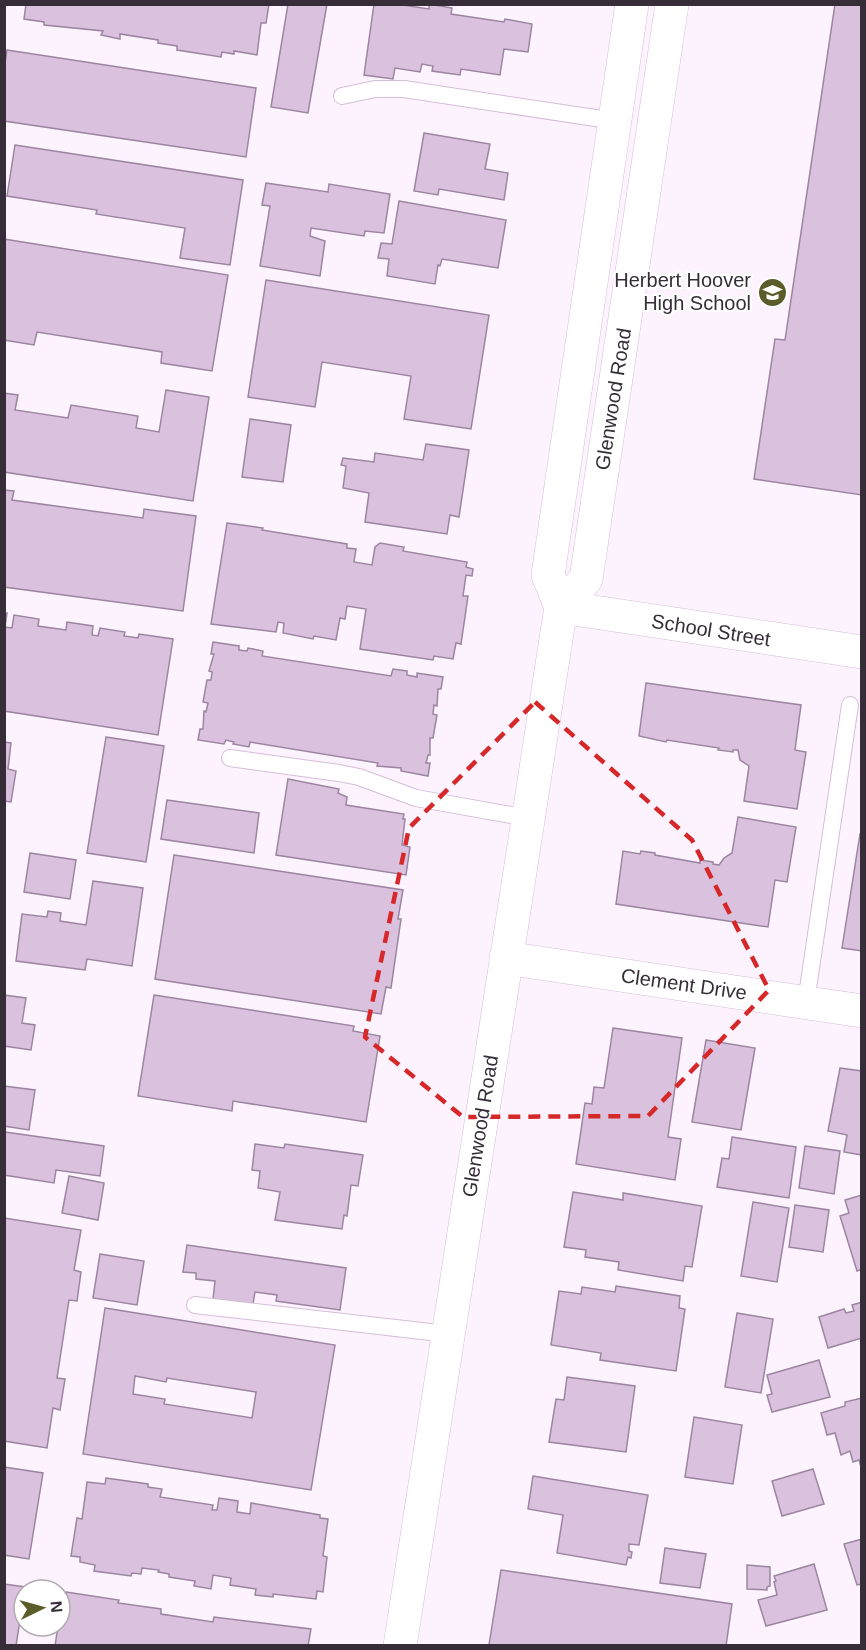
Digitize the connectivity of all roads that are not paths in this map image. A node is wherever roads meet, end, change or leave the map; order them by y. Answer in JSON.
{"nodes":[{"id":1,"x":632,"y":4,"type":"edge"},
{"id":2,"x":672,"y":4,"type":"edge"},
{"id":3,"x":342,"y":96,"type":"dead end"},
{"id":4,"x":615,"y":121,"type":"junction"},
{"id":5,"x":561,"y":607,"type":"junction"},
{"id":6,"x":861,"y":652,"type":"edge"},
{"id":7,"x":850,"y":705,"type":"dead end"},
{"id":8,"x":230,"y":758,"type":"dead end"},
{"id":9,"x":528,"y":818,"type":"junction"},
{"id":10,"x":506,"y":958,"type":"junction"},
{"id":11,"x":806,"y":1002,"type":"junction"},
{"id":12,"x":861,"y":1011,"type":"edge"},
{"id":13,"x":195,"y":1305,"type":"dead end"},
{"id":14,"x":448,"y":1334,"type":"junction"},
{"id":15,"x":400,"y":1646,"type":"edge"}],
"edges":[{"from":1,"to":4,"type":"street","name":"Glenwood Road"},
{"from":2,"to":5,"type":"street","name":"Glenwood Road"},
{"from":3,"to":4,"type":"lane"},
{"from":4,"to":5,"type":"street","name":"Glenwood Road"},
{"from":5,"to":6,"type":"street","name":"School Street"},
{"from":5,"to":9,"type":"street","name":"Glenwood Road"},
{"from":7,"to":11,"type":"lane"},
{"from":8,"to":9,"type":"lane"},
{"from":9,"to":10,"type":"street","name":"Glenwood Road"},
{"from":10,"to":11,"type":"street","name":"Clement Drive"},
{"from":10,"to":14,"type":"street","name":"Glenwood Road"},
{"from":11,"to":12,"type":"street","name":"Clement Drive"},
{"from":13,"to":14,"type":"lane"},
{"from":14,"to":15,"type":"street","name":"Glenwood Road"}]}
